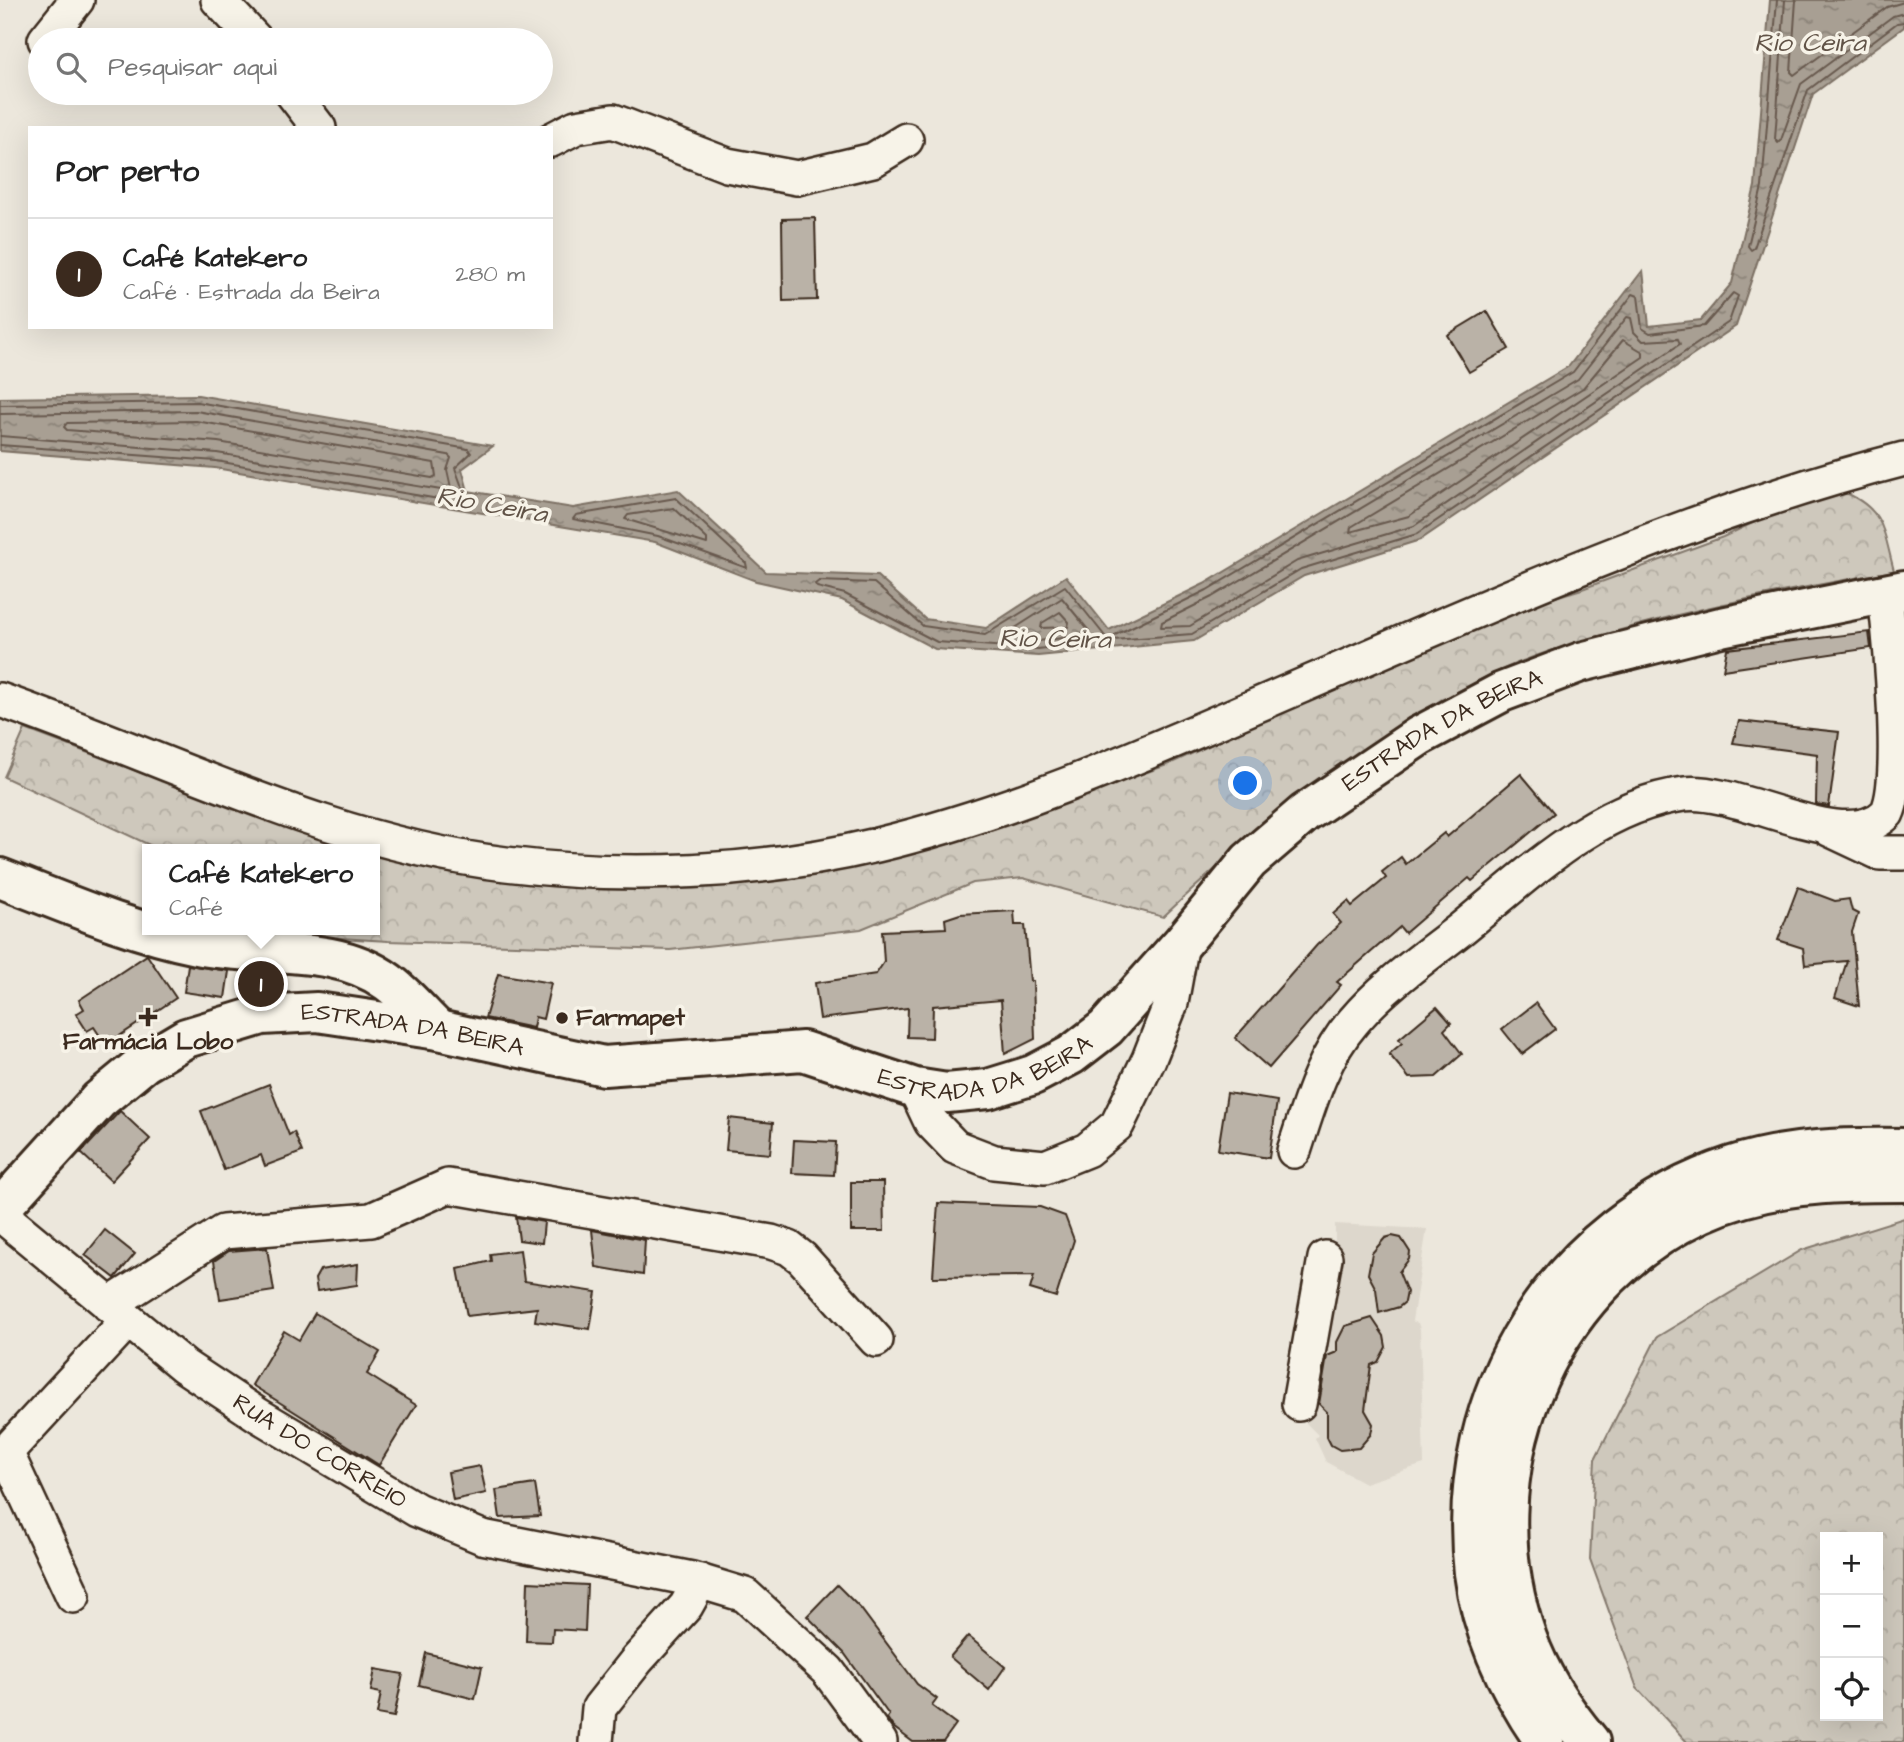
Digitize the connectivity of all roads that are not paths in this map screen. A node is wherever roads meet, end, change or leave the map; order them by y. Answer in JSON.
{"nodes":[{"id":1,"x":77,"y":0,"type":"edge"},
{"id":2,"x":218,"y":0,"type":"edge"},
{"id":3,"x":54,"y":28,"type":"edge"},
{"id":4,"x":245,"y":28,"type":"edge"},
{"id":5,"x":301,"y":105,"type":"edge"},
{"id":6,"x":317,"y":126,"type":"edge"},
{"id":7,"x":553,"y":139,"type":"edge"},
{"id":8,"x":906,"y":140,"type":"dead end"},
{"id":9,"x":1904,"y":459,"type":"edge"},
{"id":10,"x":1894,"y":592,"type":"edge"},
{"id":11,"x":0,"y":700,"type":"edge"},
{"id":12,"x":1829,"y":829,"type":"junction"},
{"id":13,"x":1904,"y":853,"type":"edge"},
{"id":14,"x":6,"y":882,"type":"edge"},
{"id":15,"x":142,"y":932,"type":"edge"},
{"id":16,"x":156,"y":935,"type":"edge"},
{"id":17,"x":1182,"y":943,"type":"junction"},
{"id":18,"x":388,"y":982,"type":"junction"},
{"id":19,"x":349,"y":1019,"type":"junction"},
{"id":20,"x":439,"y":1030,"type":"junction"},
{"id":21,"x":915,"y":1088,"type":"junction"},
{"id":22,"x":1904,"y":1148,"type":"edge"},
{"id":23,"x":1294,"y":1151,"type":"dead end"},
{"id":24,"x":1904,"y":1182,"type":"edge"},
{"id":25,"x":0,"y":1209,"type":"edge"},
{"id":26,"x":0,"y":1214,"type":"edge"},
{"id":27,"x":1325,"y":1258,"type":"dead end"},
{"id":28,"x":118,"y":1312,"type":"junction"},
{"id":29,"x":876,"y":1340,"type":"dead end"},
{"id":30,"x":1299,"y":1404,"type":"dead end"},
{"id":31,"x":696,"y":1580,"type":"junction"},
{"id":32,"x":74,"y":1596,"type":"dead end"},
{"id":33,"x":596,"y":1742,"type":"edge"},
{"id":34,"x":880,"y":1742,"type":"edge"},
{"id":35,"x":1545,"y":1742,"type":"edge"},
{"id":36,"x":1590,"y":1742,"type":"edge"}],
"edges":[{"from":1,"to":3,"type":"street"},
{"from":2,"to":4,"type":"street"},
{"from":5,"to":6,"type":"street"},
{"from":7,"to":8,"type":"street"},
{"from":9,"to":11,"type":"street"},
{"from":10,"to":12,"type":"street"},
{"from":10,"to":17,"type":"main road","name":"ESTRADA DA BEIRA"},
{"from":12,"to":13,"type":"street"},
{"from":12,"to":23,"type":"street"},
{"from":14,"to":15,"type":"main road"},
{"from":16,"to":18,"type":"main road"},
{"from":17,"to":21,"type":"main road","name":"ESTRADA DA BEIRA"},
{"from":17,"to":21,"type":"street"},
{"from":18,"to":19,"type":"main road"},
{"from":18,"to":20,"type":"main road"},
{"from":19,"to":20,"type":"main road","name":"ESTRADA DA BEIRA"},
{"from":19,"to":25,"type":"main road","name":"ESTRADA DA BEIRA"},
{"from":20,"to":21,"type":"main road","name":"ESTRADA DA BEIRA"},
{"from":22,"to":35,"type":"main road"},
{"from":24,"to":36,"type":"main road"},
{"from":26,"to":28,"type":"street","name":"RUA DO CORREIO"},
{"from":27,"to":30,"type":"street"},
{"from":28,"to":29,"type":"street"},
{"from":28,"to":31,"type":"street","name":"RUA DO CORREIO"},
{"from":28,"to":32,"type":"street"},
{"from":31,"to":33,"type":"street"},
{"from":31,"to":34,"type":"street","name":"RUA DO CORREIO"}]}
